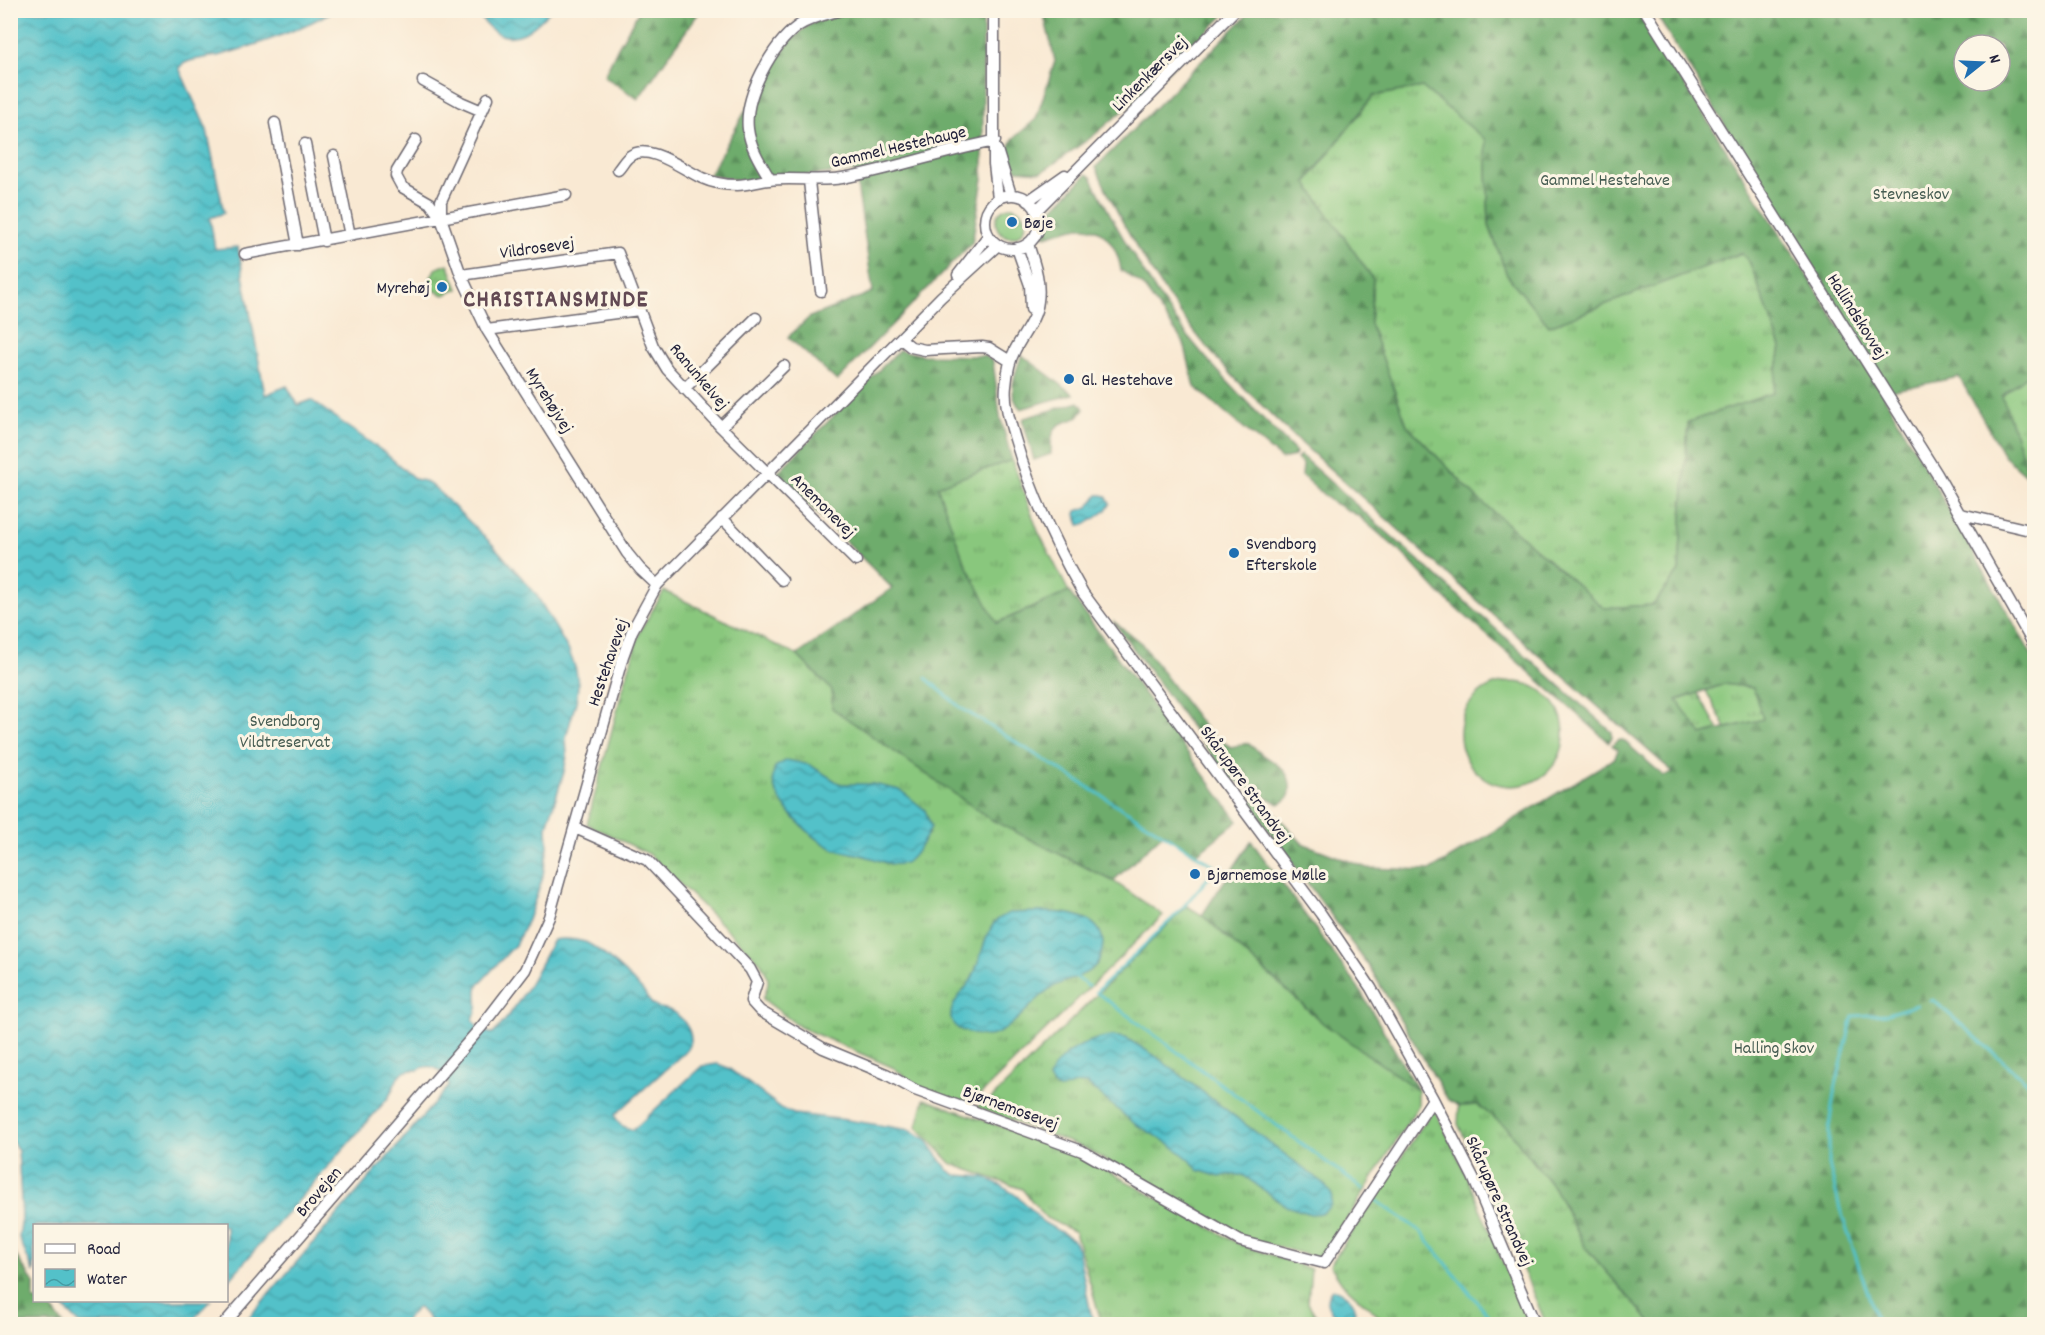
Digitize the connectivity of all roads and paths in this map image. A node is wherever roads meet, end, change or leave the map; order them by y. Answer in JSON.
{"nodes":[{"id":1,"x":841,"y":10,"type":"edge"},
{"id":2,"x":994,"y":10,"type":"edge"},
{"id":3,"x":1235,"y":10,"type":"edge"},
{"id":4,"x":1645,"y":10,"type":"edge"},
{"id":5,"x":423,"y":81,"type":"dead end"},
{"id":6,"x":488,"y":98,"type":"dead end"},
{"id":7,"x":482,"y":111,"type":"junction"},
{"id":8,"x":275,"y":123,"type":"dead end"},
{"id":9,"x":416,"y":140,"type":"dead end"},
{"id":10,"x":994,"y":141,"type":"junction"},
{"id":11,"x":305,"y":144,"type":"dead end"},
{"id":12,"x":334,"y":156,"type":"dead end"},
{"id":13,"x":1088,"y":159,"type":"junction"},
{"id":14,"x":618,"y":170,"type":"dead end"},
{"id":15,"x":770,"y":179,"type":"junction"},
{"id":16,"x":809,"y":180,"type":"junction"},
{"id":17,"x":566,"y":195,"type":"dead end"},
{"id":18,"x":1011,"y":195,"type":"junction"},
{"id":19,"x":998,"y":198,"type":"junction"},
{"id":20,"x":1028,"y":201,"type":"junction"},
{"id":21,"x":1036,"y":211,"type":"junction"},
{"id":22,"x":441,"y":218,"type":"junction"},
{"id":23,"x":350,"y":236,"type":"junction"},
{"id":24,"x":988,"y":236,"type":"junction"},
{"id":25,"x":324,"y":241,"type":"junction"},
{"id":26,"x":1028,"y":244,"type":"junction"},
{"id":27,"x":298,"y":245,"type":"junction"},
{"id":28,"x":998,"y":245,"type":"junction"},
{"id":29,"x":1017,"y":249,"type":"junction"},
{"id":30,"x":618,"y":253,"type":"joint"},
{"id":31,"x":245,"y":254,"type":"dead end"},
{"id":32,"x":461,"y":275,"type":"junction"},
{"id":33,"x":821,"y":291,"type":"dead end"},
{"id":34,"x":941,"y":297,"type":"junction"},
{"id":35,"x":639,"y":310,"type":"junction"},
{"id":36,"x":756,"y":318,"type":"dead end"},
{"id":37,"x":1031,"y":324,"type":"junction"},
{"id":38,"x":487,"y":330,"type":"junction"},
{"id":39,"x":901,"y":339,"type":"junction"},
{"id":40,"x":1010,"y":361,"type":"junction"},
{"id":41,"x":784,"y":366,"type":"dead end"},
{"id":42,"x":684,"y":389,"type":"junction"},
{"id":43,"x":721,"y":427,"type":"junction"},
{"id":44,"x":768,"y":472,"type":"junction"},
{"id":45,"x":1961,"y":514,"type":"junction"},
{"id":46,"x":722,"y":518,"type":"junction"},
{"id":47,"x":2034,"y":531,"type":"edge"},
{"id":48,"x":856,"y":561,"type":"dead end"},
{"id":49,"x":782,"y":580,"type":"dead end"},
{"id":50,"x":657,"y":585,"type":"junction"},
{"id":51,"x":2034,"y":645,"type":"edge"},
{"id":52,"x":575,"y":828,"type":"junction"},
{"id":53,"x":437,"y":1079,"type":"joint"},
{"id":54,"x":1433,"y":1099,"type":"junction"},
{"id":55,"x":224,"y":1324,"type":"edge"},
{"id":56,"x":1535,"y":1324,"type":"edge"}],
"edges":[{"from":1,"to":15,"type":"street"},
{"from":2,"to":10,"type":"street"},
{"from":3,"to":13,"type":"street","name":"Linkenkærsvej"},
{"from":4,"to":45,"type":"street","name":"Hallindskovvej"},
{"from":5,"to":7,"type":"street"},
{"from":6,"to":7,"type":"street","name":"Myrehøjvej"},
{"from":7,"to":22,"type":"street","name":"Myrehøjvej"},
{"from":8,"to":27,"type":"street"},
{"from":9,"to":22,"type":"street","name":"Myrehøjvej"},
{"from":10,"to":16,"type":"street","name":"Gammel Hestehauge"},
{"from":10,"to":18,"type":"street"},
{"from":10,"to":19,"type":"street"},
{"from":11,"to":25,"type":"street"},
{"from":12,"to":23,"type":"street"},
{"from":13,"to":20,"type":"street","name":"Linkenkærsvej"},
{"from":13,"to":21,"type":"street","name":"Linkenkærsvej"},
{"from":14,"to":15,"type":"street","name":"Gammel Hestehauge"},
{"from":15,"to":16,"type":"street","name":"Gammel Hestehauge"},
{"from":16,"to":33,"type":"street","name":"Gammel Hestehauge"},
{"from":17,"to":22,"type":"street"},
{"from":18,"to":19,"type":"street"},
{"from":18,"to":20,"type":"street"},
{"from":19,"to":24,"type":"street"},
{"from":20,"to":21,"type":"street"},
{"from":21,"to":26,"type":"street"},
{"from":22,"to":23,"type":"street"},
{"from":22,"to":32,"type":"street","name":"Myrehøjvej"},
{"from":23,"to":25,"type":"street"},
{"from":24,"to":28,"type":"street"},
{"from":24,"to":34,"type":"street","name":"Hestehavevej"},
{"from":25,"to":27,"type":"street"},
{"from":26,"to":29,"type":"street"},
{"from":26,"to":37,"type":"street","name":"Skårupøre Strandvej"},
{"from":27,"to":31,"type":"street"},
{"from":28,"to":29,"type":"street"},
{"from":28,"to":34,"type":"street","name":"Hestehavevej"},
{"from":29,"to":37,"type":"street"},
{"from":30,"to":32,"type":"street","name":"Vildrosevej"},
{"from":30,"to":35,"type":"street","name":"Ranunkelvej"},
{"from":32,"to":38,"type":"street","name":"Myrehøjvej"},
{"from":34,"to":39,"type":"street","name":"Hestehavevej"},
{"from":35,"to":38,"type":"street"},
{"from":35,"to":42,"type":"street","name":"Ranunkelvej"},
{"from":36,"to":42,"type":"street"},
{"from":37,"to":40,"type":"street","name":"Skårupøre Strandvej"},
{"from":38,"to":50,"type":"street","name":"Myrehøjvej"},
{"from":39,"to":40,"type":"street"},
{"from":39,"to":44,"type":"street","name":"Hestehavevej"},
{"from":40,"to":54,"type":"street","name":"Skårupøre Strandvej"},
{"from":41,"to":43,"type":"street"},
{"from":42,"to":43,"type":"street","name":"Ranunkelvej"},
{"from":43,"to":44,"type":"street","name":"Ranunkelvej"},
{"from":44,"to":46,"type":"street","name":"Hestehavevej"},
{"from":44,"to":48,"type":"street","name":"Anemonevej"},
{"from":45,"to":47,"type":"street"},
{"from":45,"to":51,"type":"street","name":"Hallindskovvej"},
{"from":46,"to":49,"type":"street"},
{"from":46,"to":50,"type":"street","name":"Hestehavevej"},
{"from":50,"to":52,"type":"street","name":"Hestehavevej"},
{"from":52,"to":53,"type":"street","name":"Hestehavevej"},
{"from":52,"to":54,"type":"street","name":"Bjørnemosevej"},
{"from":53,"to":55,"type":"street","name":"Brovejen"},
{"from":54,"to":56,"type":"street","name":"Skårupøre Strandvej"}]}
